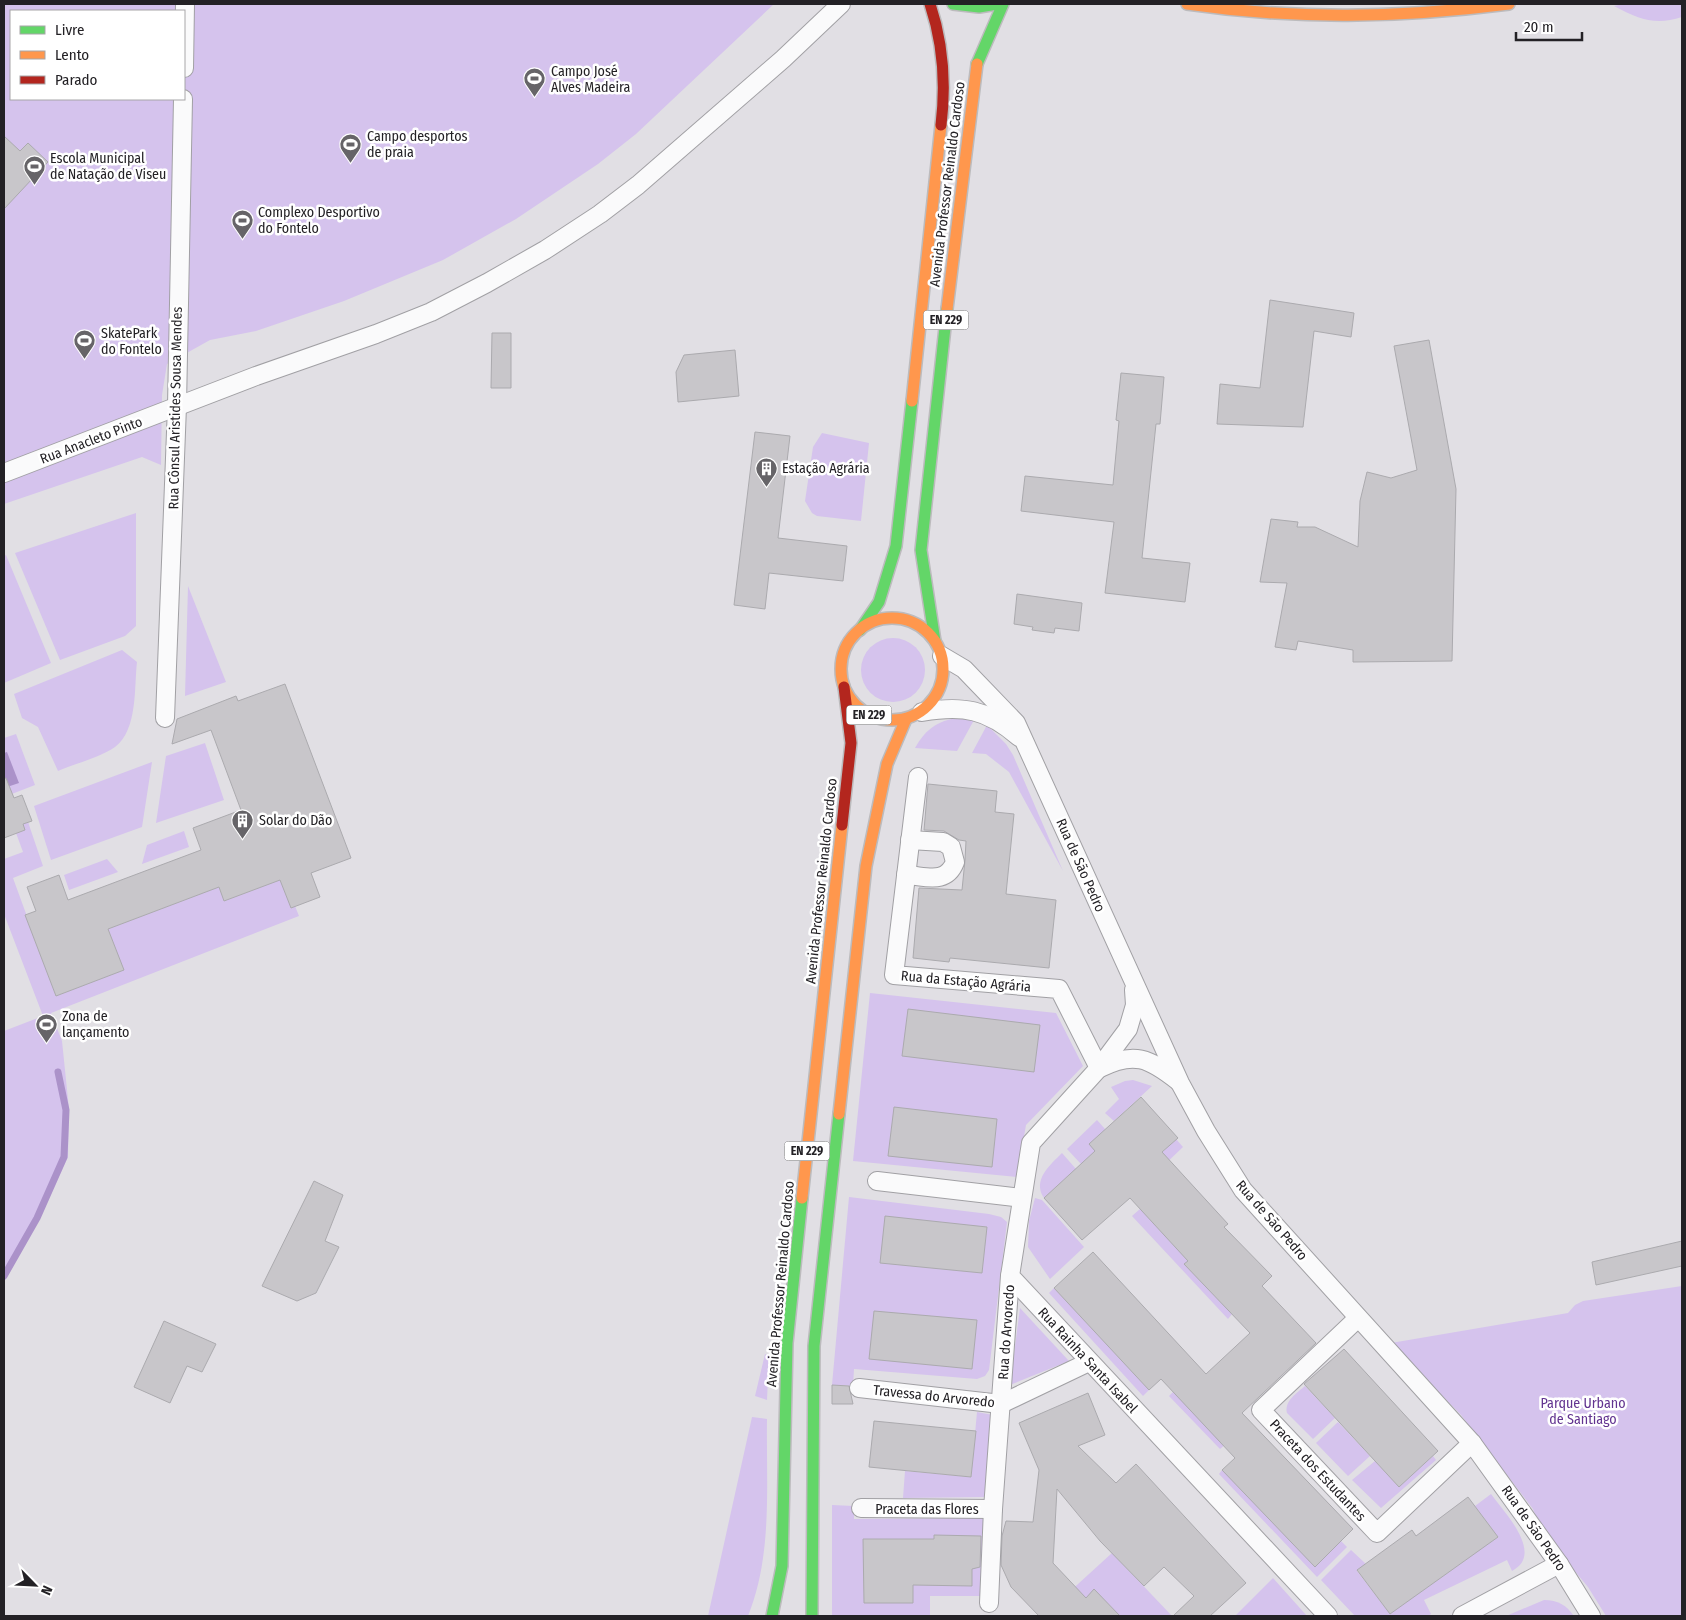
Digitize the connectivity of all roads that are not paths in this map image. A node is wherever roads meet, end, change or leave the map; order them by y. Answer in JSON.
{"nodes":[{"id":1,"x":186,"y":4,"type":"edge"},
{"id":2,"x":841,"y":4,"type":"edge"},
{"id":3,"x":930,"y":4,"type":"edge"},
{"id":4,"x":953,"y":4,"type":"edge"},
{"id":5,"x":997,"y":4,"type":"edge"},
{"id":6,"x":1003,"y":4,"type":"edge"},
{"id":7,"x":1187,"y":4,"type":"edge"},
{"id":8,"x":1509,"y":4,"type":"edge"},
{"id":9,"x":185,"y":36,"type":"edge"},
{"id":10,"x":183,"y":100,"type":"edge"},
{"id":11,"x":177,"y":406,"type":"junction"},
{"id":12,"x":4,"y":473,"type":"edge"},
{"id":13,"x":860,"y":630,"type":"junction"},
{"id":14,"x":938,"y":648,"type":"junction"},
{"id":15,"x":844,"y":687,"type":"junction"},
{"id":16,"x":914,"y":715,"type":"junction"},
{"id":17,"x":165,"y":718,"type":"dead end"},
{"id":18,"x":1025,"y":742,"type":"junction"},
{"id":19,"x":918,"y":777,"type":"dead end"},
{"id":20,"x":910,"y":840,"type":"junction"},
{"id":21,"x":906,"y":874,"type":"junction"},
{"id":22,"x":1134,"y":984,"type":"junction"},
{"id":23,"x":1099,"y":1068,"type":"junction"},
{"id":24,"x":1180,"y":1083,"type":"junction"},
{"id":25,"x":877,"y":1180,"type":"dead end"},
{"id":26,"x":1022,"y":1198,"type":"junction"},
{"id":27,"x":1010,"y":1276,"type":"junction"},
{"id":28,"x":1358,"y":1318,"type":"junction"},
{"id":29,"x":1089,"y":1362,"type":"junction"},
{"id":30,"x":860,"y":1388,"type":"dead end"},
{"id":31,"x":1001,"y":1404,"type":"junction"},
{"id":32,"x":1472,"y":1443,"type":"junction"},
{"id":33,"x":861,"y":1508,"type":"dead end"},
{"id":34,"x":993,"y":1509,"type":"junction"},
{"id":35,"x":1559,"y":1564,"type":"junction"},
{"id":36,"x":993,"y":1612,"type":"edge"},
{"id":37,"x":772,"y":1616,"type":"edge"},
{"id":38,"x":812,"y":1616,"type":"edge"},
{"id":39,"x":1328,"y":1616,"type":"edge"},
{"id":40,"x":1462,"y":1616,"type":"edge"},
{"id":41,"x":1591,"y":1616,"type":"edge"}],
"edges":[{"from":1,"to":9,"type":"street"},
{"from":2,"to":11,"type":"street","name":"Rua Anacleto Pinto"},
{"from":3,"to":13,"type":"main road","name":"Avenida Professor Reinaldo Cardoso","number":"EN 229"},
{"from":4,"to":5,"type":"main road"},
{"from":6,"to":14,"type":"main road","name":"Avenida Professor Reinaldo Cardoso","number":"EN 229"},
{"from":7,"to":8,"type":"main road"},
{"from":10,"to":11,"type":"street","name":"Rua Cônsul Aristides Sousa Mendes"},
{"from":11,"to":12,"type":"street","name":"Rua Anacleto Pinto"},
{"from":11,"to":17,"type":"street","name":"Rua Cônsul Aristides Sousa Mendes"},
{"from":13,"to":14,"type":"main road"},
{"from":13,"to":15,"type":"main road","number":"EN 229"},
{"from":14,"to":16,"type":"main road","number":"EN 229"},
{"from":14,"to":18,"type":"street","name":"Rua de São Pedro"},
{"from":15,"to":16,"type":"main road","number":"EN 229"},
{"from":15,"to":37,"type":"main road","name":"Avenida Professor Reinaldo Cardoso","number":"EN 229"},
{"from":16,"to":18,"type":"street"},
{"from":16,"to":38,"type":"main road","number":"EN 229"},
{"from":18,"to":22,"type":"street","name":"Rua de São Pedro"},
{"from":19,"to":20,"type":"street","name":"Rua da Estação Agrária"},
{"from":20,"to":21,"type":"street","name":"Rua da Estação Agrária"},
{"from":20,"to":21,"type":"street"},
{"from":21,"to":23,"type":"street","name":"Rua da Estação Agrária"},
{"from":22,"to":23,"type":"street"},
{"from":22,"to":24,"type":"street","name":"Rua de São Pedro"},
{"from":23,"to":24,"type":"street"},
{"from":23,"to":26,"type":"street"},
{"from":24,"to":28,"type":"street","name":"Rua de São Pedro"},
{"from":25,"to":26,"type":"street"},
{"from":26,"to":27,"type":"street"},
{"from":27,"to":29,"type":"street","name":"Rua Rainha Santa Isabel"},
{"from":27,"to":31,"type":"street","name":"Rua do Arvoredo"},
{"from":28,"to":32,"type":"street","name":"Rua de São Pedro"},
{"from":28,"to":32,"type":"street","name":"Praceta dos Estudantes"},
{"from":29,"to":31,"type":"street","name":"Travessa do Arvoredo"},
{"from":29,"to":39,"type":"street","name":"Rua Rainha Santa Isabel"},
{"from":30,"to":31,"type":"street","name":"Travessa do Arvoredo"},
{"from":31,"to":34,"type":"street","name":"Rua do Arvoredo"},
{"from":32,"to":35,"type":"street","name":"Rua de São Pedro"},
{"from":33,"to":34,"type":"street","name":"Praceta das Flores"},
{"from":34,"to":36,"type":"street","name":"Rua do Arvoredo"},
{"from":35,"to":40,"type":"street"},
{"from":35,"to":41,"type":"street","name":"Rua de São Pedro"}]}
